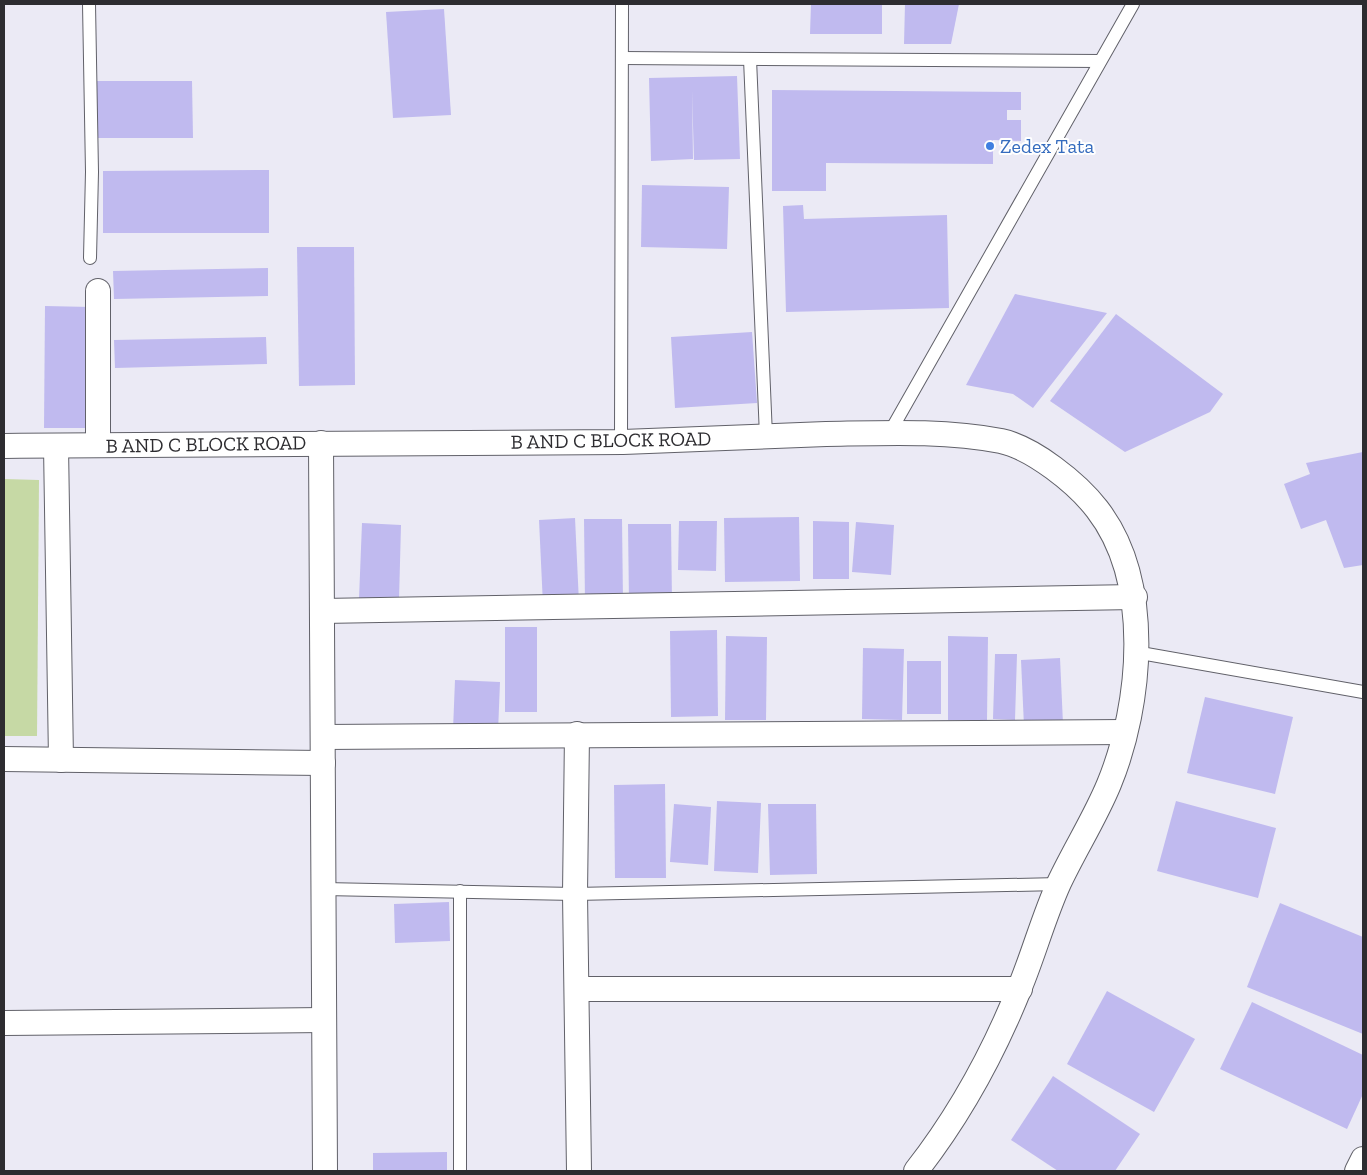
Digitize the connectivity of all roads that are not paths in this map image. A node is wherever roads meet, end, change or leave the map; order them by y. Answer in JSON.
{"nodes":[{"id":1,"x":89,"y":4,"type":"edge"},
{"id":2,"x":622,"y":4,"type":"edge"},
{"id":3,"x":1133,"y":4,"type":"edge"},
{"id":4,"x":622,"y":58,"type":"junction"},
{"id":5,"x":750,"y":59,"type":"junction"},
{"id":6,"x":1100,"y":61,"type":"junction"},
{"id":7,"x":90,"y":258,"type":"dead end"},
{"id":8,"x":98,"y":291,"type":"dead end"},
{"id":9,"x":890,"y":432,"type":"junction"},
{"id":10,"x":766,"y":436,"type":"junction"},
{"id":11,"x":621,"y":442,"type":"junction"},
{"id":12,"x":321,"y":443,"type":"junction"},
{"id":13,"x":4,"y":446,"type":"edge"},
{"id":14,"x":56,"y":446,"type":"junction"},
{"id":15,"x":98,"y":446,"type":"junction"},
{"id":16,"x":1135,"y":597,"type":"junction"},
{"id":17,"x":322,"y":612,"type":"junction"},
{"id":18,"x":1135,"y":652,"type":"junction"},
{"id":19,"x":1363,"y":692,"type":"edge"},
{"id":20,"x":1125,"y":732,"type":"junction"},
{"id":21,"x":577,"y":734,"type":"junction"},
{"id":22,"x":322,"y":737,"type":"junction"},
{"id":23,"x":4,"y":759,"type":"edge"},
{"id":24,"x":61,"y":760,"type":"junction"},
{"id":25,"x":323,"y":763,"type":"junction"},
{"id":26,"x":1059,"y":884,"type":"junction"},
{"id":27,"x":324,"y":889,"type":"junction"},
{"id":28,"x":460,"y":891,"type":"junction"},
{"id":29,"x":575,"y":894,"type":"junction"},
{"id":30,"x":578,"y":989,"type":"junction"},
{"id":31,"x":1020,"y":989,"type":"junction"},
{"id":32,"x":324,"y":1020,"type":"junction"},
{"id":33,"x":4,"y":1023,"type":"edge"},
{"id":34,"x":1363,"y":1160,"type":"edge"},
{"id":35,"x":325,"y":1171,"type":"edge"},
{"id":36,"x":460,"y":1171,"type":"edge"},
{"id":37,"x":579,"y":1171,"type":"edge"},
{"id":38,"x":916,"y":1171,"type":"edge"},
{"id":39,"x":1357,"y":1171,"type":"edge"}],
"edges":[{"from":1,"to":7,"type":"lane"},
{"from":2,"to":4,"type":"lane"},
{"from":3,"to":6,"type":"lane"},
{"from":4,"to":5,"type":"lane"},
{"from":4,"to":11,"type":"lane"},
{"from":5,"to":6,"type":"lane"},
{"from":5,"to":10,"type":"lane"},
{"from":6,"to":9,"type":"lane"},
{"from":8,"to":15,"type":"street"},
{"from":9,"to":10,"type":"street","name":"B AND C BLOCK ROAD"},
{"from":9,"to":16,"type":"street","name":"B AND C BLOCK ROAD"},
{"from":10,"to":11,"type":"street","name":"B AND C BLOCK ROAD"},
{"from":11,"to":12,"type":"street","name":"B AND C BLOCK ROAD"},
{"from":12,"to":15,"type":"street","name":"B AND C BLOCK ROAD"},
{"from":12,"to":17,"type":"street"},
{"from":13,"to":14,"type":"street","name":"B AND C BLOCK ROAD"},
{"from":14,"to":15,"type":"street","name":"B AND C BLOCK ROAD"},
{"from":14,"to":24,"type":"street"},
{"from":16,"to":17,"type":"street"},
{"from":16,"to":18,"type":"street","name":"B AND C BLOCK ROAD"},
{"from":17,"to":22,"type":"street"},
{"from":18,"to":19,"type":"lane"},
{"from":18,"to":20,"type":"street","name":"B AND C BLOCK ROAD"},
{"from":20,"to":21,"type":"street"},
{"from":20,"to":26,"type":"street","name":"B AND C BLOCK ROAD"},
{"from":21,"to":22,"type":"street"},
{"from":21,"to":29,"type":"street"},
{"from":22,"to":25,"type":"street"},
{"from":23,"to":24,"type":"street"},
{"from":24,"to":25,"type":"street"},
{"from":25,"to":27,"type":"street"},
{"from":26,"to":29,"type":"lane"},
{"from":26,"to":31,"type":"street","name":"B AND C BLOCK ROAD"},
{"from":27,"to":28,"type":"lane"},
{"from":27,"to":32,"type":"street"},
{"from":28,"to":29,"type":"lane"},
{"from":28,"to":36,"type":"lane"},
{"from":29,"to":30,"type":"street"},
{"from":30,"to":31,"type":"street"},
{"from":30,"to":37,"type":"street"},
{"from":31,"to":38,"type":"street","name":"B AND C BLOCK ROAD"},
{"from":32,"to":33,"type":"street"},
{"from":32,"to":35,"type":"street"},
{"from":34,"to":39,"type":"street"}]}
